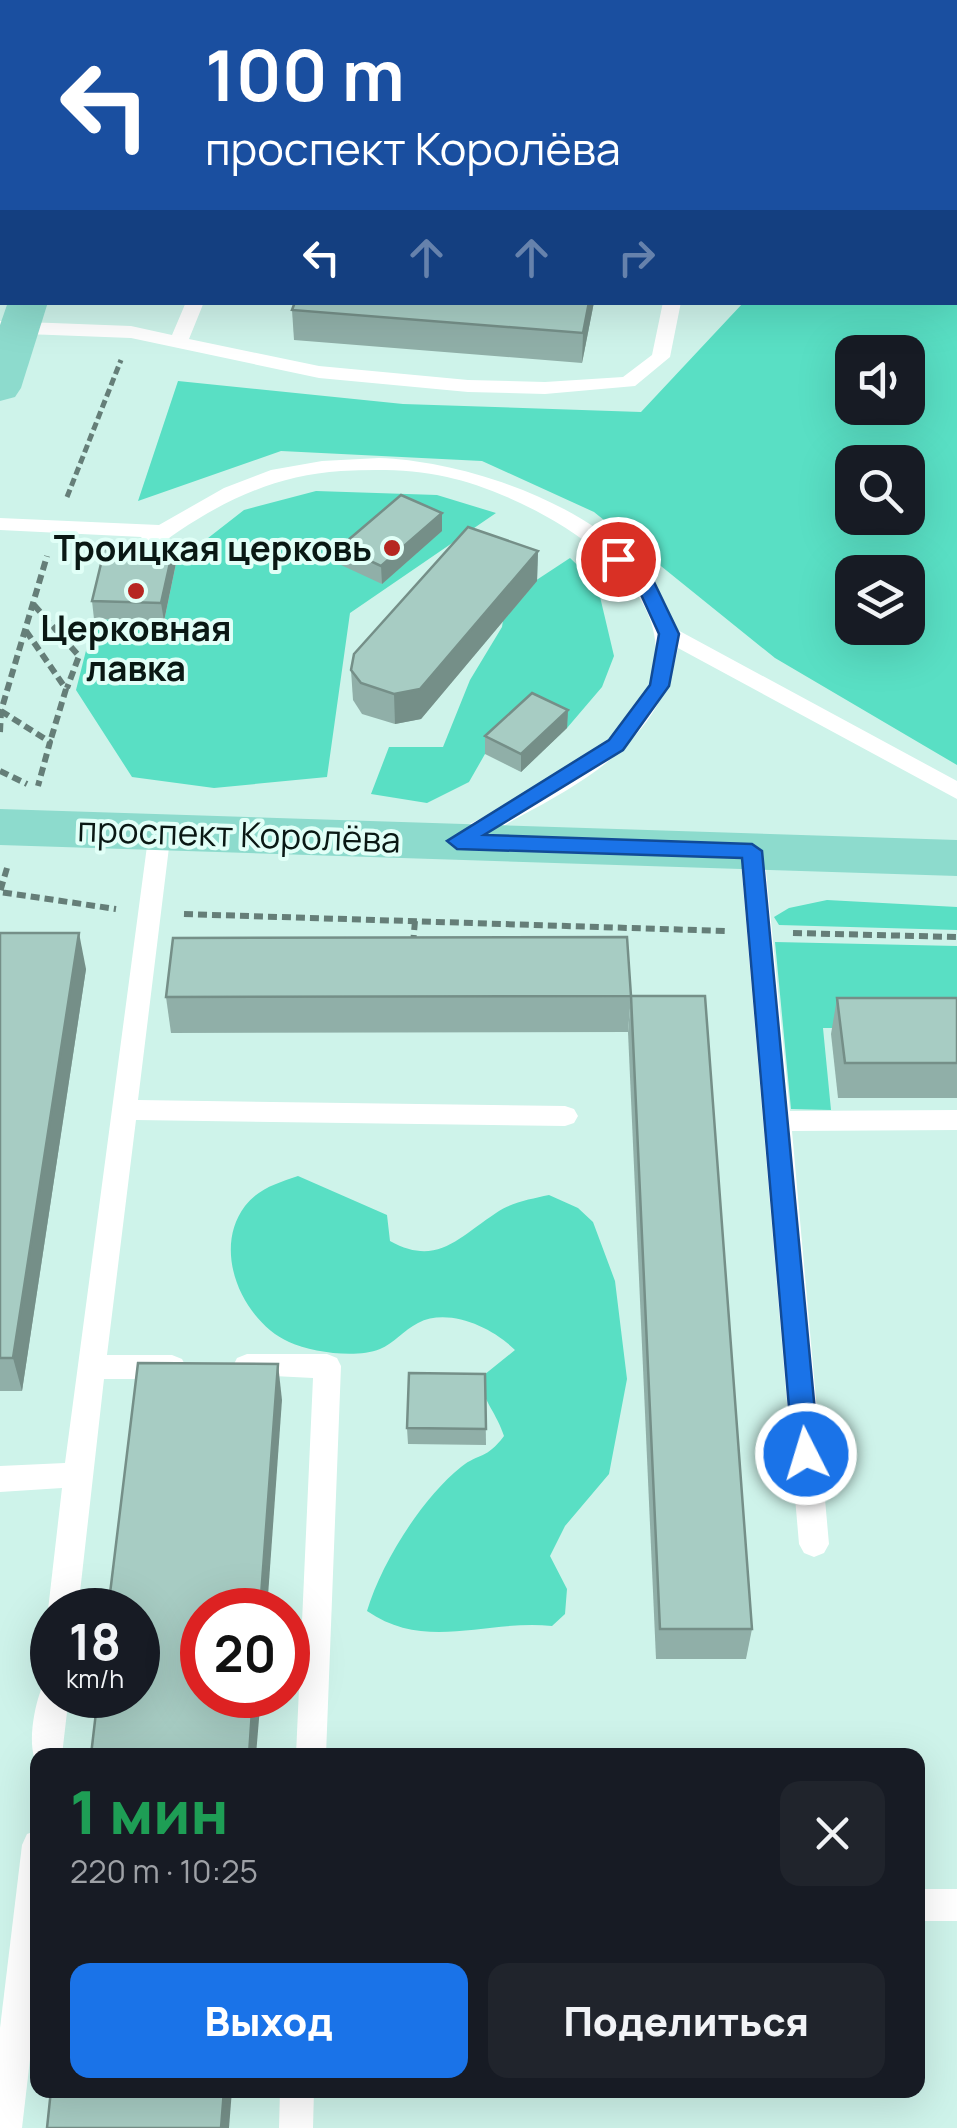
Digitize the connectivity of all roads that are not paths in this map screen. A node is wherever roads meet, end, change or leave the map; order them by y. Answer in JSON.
{"nodes":[{"id":1,"x":194,"y":305,"type":"edge"},
{"id":2,"x":671,"y":305,"type":"edge"},
{"id":3,"x":15,"y":319,"type":"edge"},
{"id":4,"x":178,"y":344,"type":"junction"},
{"id":5,"x":0,"y":388,"type":"edge"},
{"id":6,"x":0,"y":524,"type":"edge"},
{"id":7,"x":162,"y":532,"type":"junction"},
{"id":8,"x":122,"y":561,"type":"edge"},
{"id":9,"x":669,"y":634,"type":"junction"},
{"id":10,"x":957,"y":792,"type":"edge"},
{"id":11,"x":9,"y":827,"type":"edge"},
{"id":12,"x":160,"y":831,"type":"junction"},
{"id":13,"x":457,"y":841,"type":"junction"},
{"id":14,"x":752,"y":851,"type":"junction"},
{"id":15,"x":957,"y":858,"type":"edge"},
{"id":16,"x":124,"y":1110,"type":"junction"},
{"id":17,"x":565,"y":1116,"type":"dead end"},
{"id":18,"x":957,"y":1120,"type":"edge"},
{"id":19,"x":778,"y":1121,"type":"junction"},
{"id":20,"x":92,"y":1367,"type":"junction"},
{"id":21,"x":78,"y":1475,"type":"junction"},
{"id":22,"x":0,"y":1480,"type":"edge"},
{"id":23,"x":814,"y":1544,"type":"dead end"},
{"id":24,"x":65,"y":1588,"type":"edge"},
{"id":25,"x":52,"y":1718,"type":"edge"},
{"id":26,"x":49,"y":1748,"type":"edge"},
{"id":27,"x":311,"y":1748,"type":"edge"},
{"id":28,"x":925,"y":1905,"type":"edge"},
{"id":29,"x":957,"y":1905,"type":"edge"},
{"id":30,"x":30,"y":1914,"type":"edge"},
{"id":31,"x":298,"y":2098,"type":"edge"},
{"id":32,"x":5,"y":2128,"type":"edge"},
{"id":33,"x":296,"y":2128,"type":"edge"}],
"edges":[{"from":1,"to":4,"type":"lane"},
{"from":2,"to":4,"type":"lane"},
{"from":3,"to":4,"type":"lane"},
{"from":3,"to":5,"type":"main road"},
{"from":6,"to":7,"type":"lane"},
{"from":7,"to":8,"type":"lane"},
{"from":7,"to":9,"type":"lane"},
{"from":9,"to":10,"type":"lane"},
{"from":9,"to":13,"type":"lane"},
{"from":11,"to":12,"type":"main road","name":"проспект Королёва"},
{"from":12,"to":13,"type":"main road","name":"проспект Королёва"},
{"from":12,"to":16,"type":"lane"},
{"from":13,"to":14,"type":"main road","name":"проспект Королёва"},
{"from":14,"to":15,"type":"main road","name":"проспект Королёва"},
{"from":14,"to":19,"type":"lane"},
{"from":16,"to":17,"type":"lane"},
{"from":16,"to":20,"type":"lane"},
{"from":18,"to":19,"type":"lane"},
{"from":19,"to":23,"type":"lane"},
{"from":20,"to":21,"type":"lane"},
{"from":20,"to":27,"type":"lane"},
{"from":21,"to":22,"type":"lane"},
{"from":21,"to":24,"type":"lane"},
{"from":25,"to":26,"type":"lane"},
{"from":28,"to":29,"type":"lane"},
{"from":30,"to":32,"type":"lane"},
{"from":31,"to":33,"type":"lane"}]}
